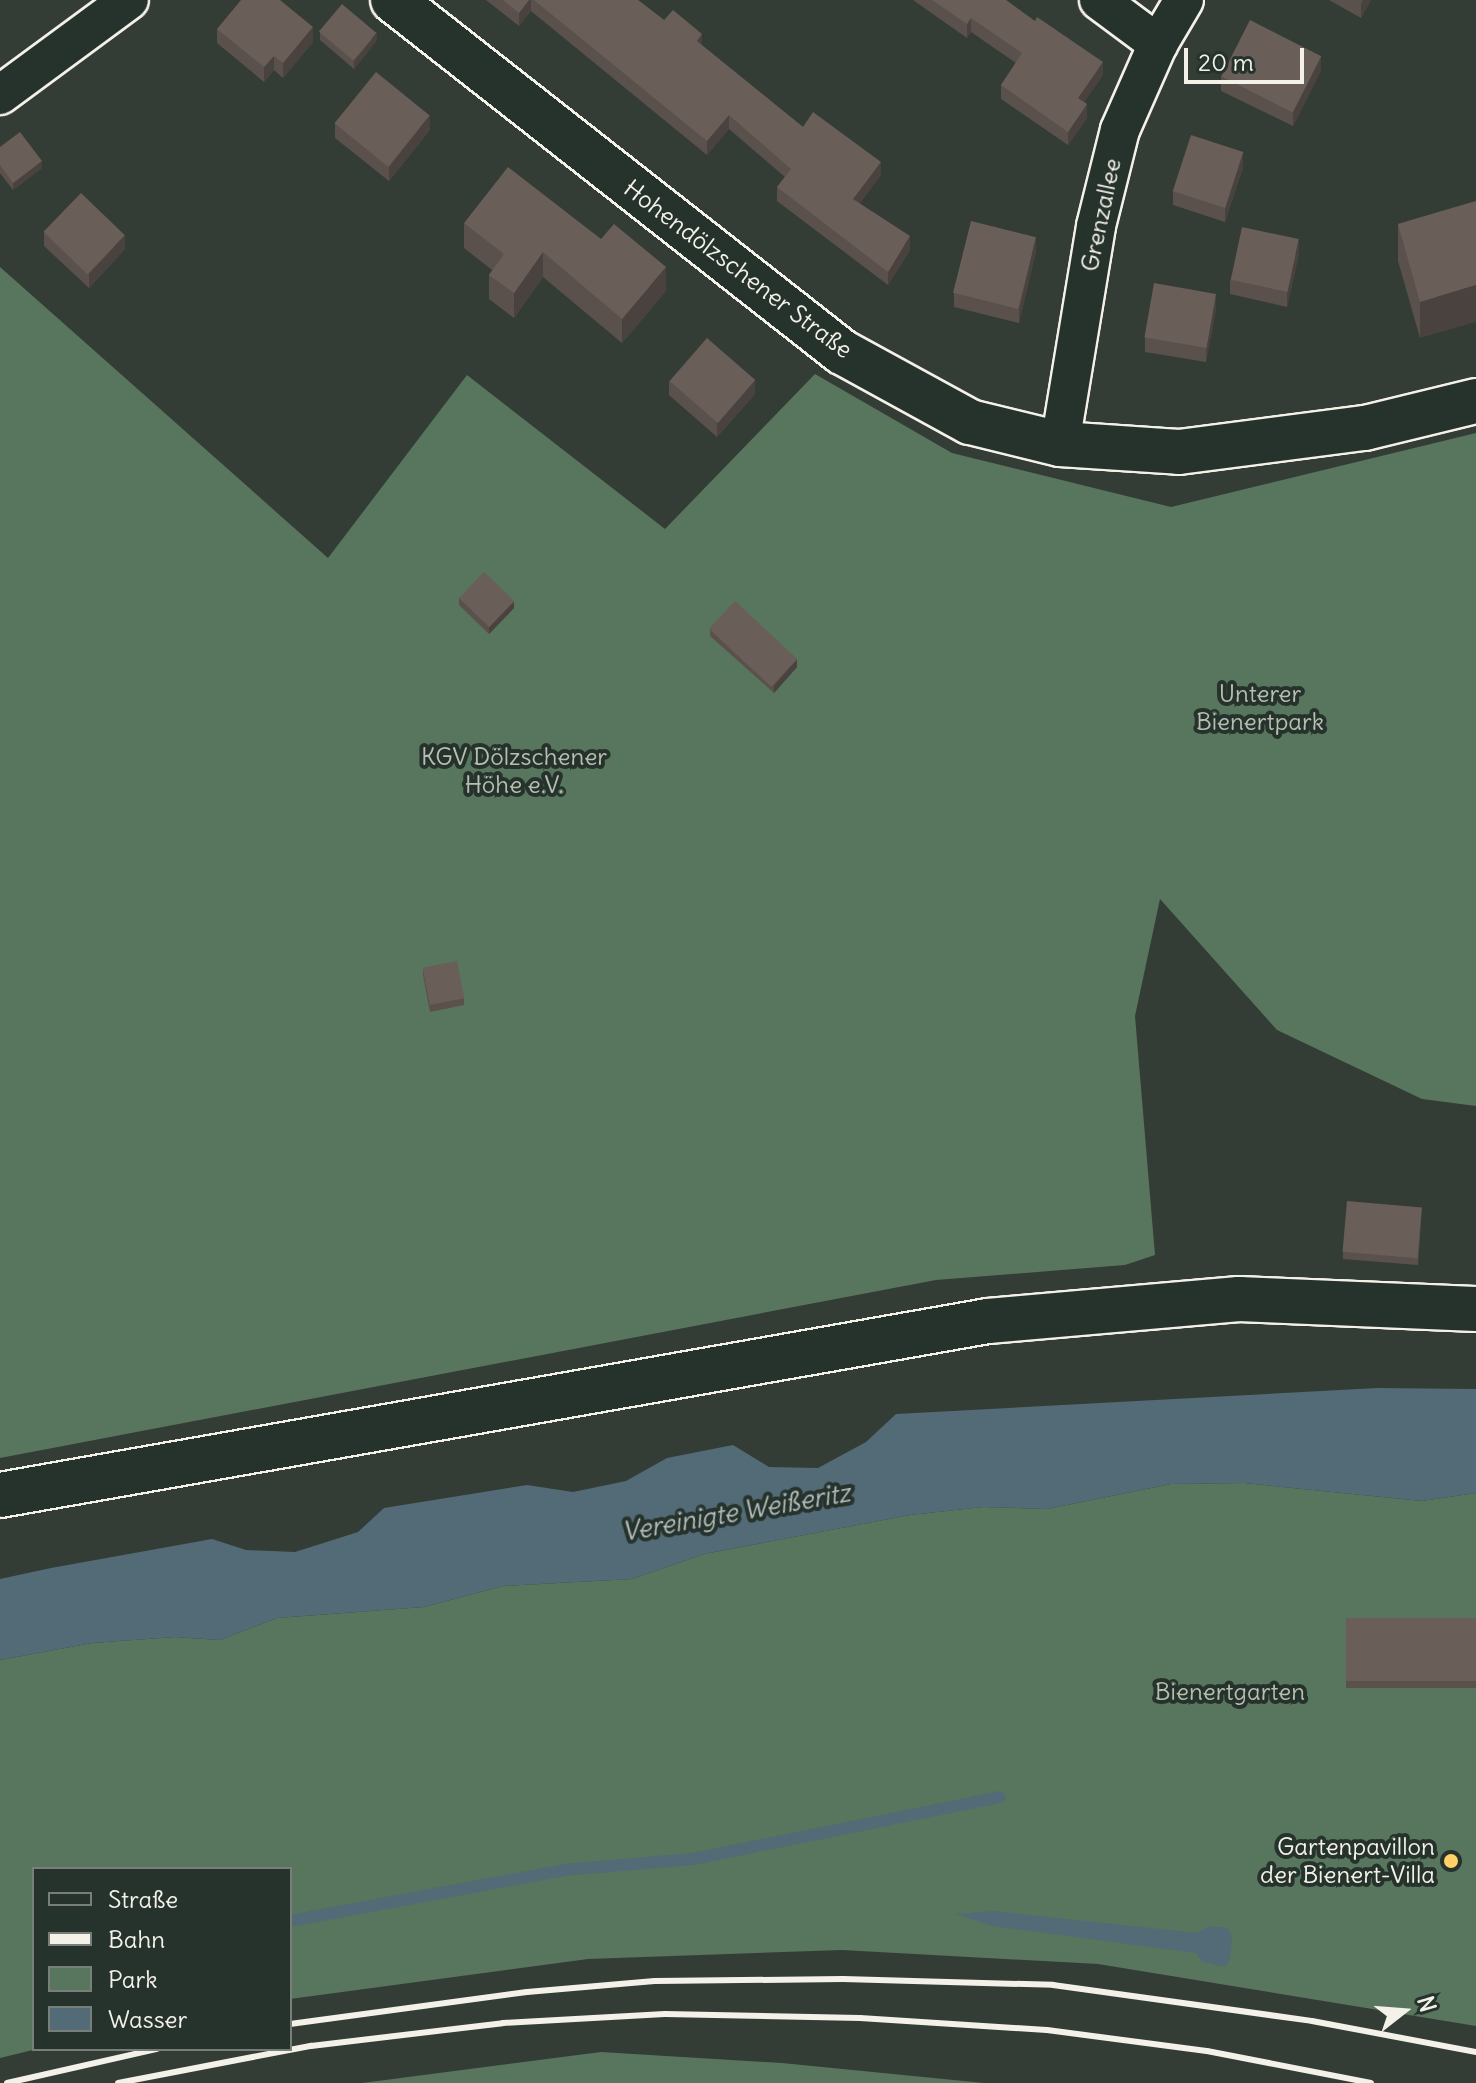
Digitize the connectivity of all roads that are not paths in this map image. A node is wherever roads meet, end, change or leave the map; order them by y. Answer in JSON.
{"nodes":[{"id":1,"x":129,"y":0,"type":"edge"},
{"id":2,"x":393,"y":0,"type":"edge"},
{"id":3,"x":1099,"y":0,"type":"edge"},
{"id":4,"x":1184,"y":0,"type":"edge"},
{"id":5,"x":1158,"y":44,"type":"junction"},
{"id":6,"x":0,"y":95,"type":"edge"},
{"id":7,"x":1476,"y":401,"type":"edge"},
{"id":8,"x":1060,"y":444,"type":"junction"},
{"id":9,"x":1476,"y":1309,"type":"edge"},
{"id":10,"x":0,"y":1495,"type":"edge"}],
"edges":[{"from":1,"to":6,"type":"street"},
{"from":2,"to":8,"type":"main road","name":"Hohendölzschener Straße"},
{"from":3,"to":5,"type":"street"},
{"from":4,"to":5,"type":"street","name":"Grenzallee"},
{"from":5,"to":8,"type":"street","name":"Grenzallee"},
{"from":7,"to":8,"type":"main road","name":"Hohendölzschener Straße"},
{"from":9,"to":10,"type":"main road"}]}
